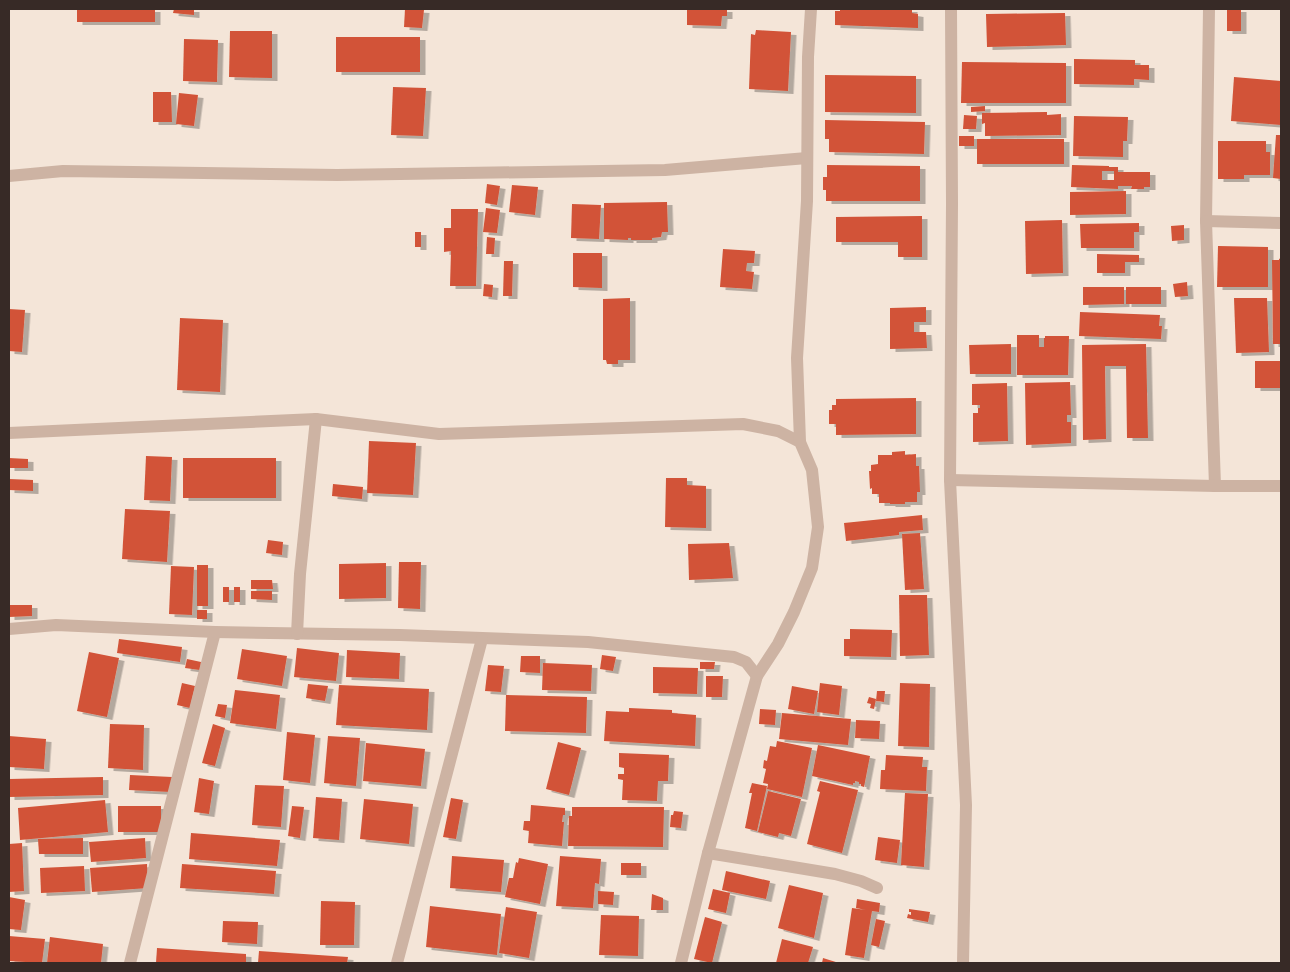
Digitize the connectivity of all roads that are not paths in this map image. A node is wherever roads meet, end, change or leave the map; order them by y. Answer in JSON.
{"nodes":[{"id":1,"x":811,"y":9,"type":"edge"},
{"id":2,"x":951,"y":9,"type":"edge"},
{"id":3,"x":1209,"y":9,"type":"edge"},
{"id":4,"x":807,"y":158,"type":"junction"},
{"id":5,"x":9,"y":176,"type":"edge"},
{"id":6,"x":1206,"y":222,"type":"junction"},
{"id":7,"x":1281,"y":223,"type":"edge"},
{"id":8,"x":316,"y":418,"type":"junction"},
{"id":9,"x":9,"y":432,"type":"edge"},
{"id":10,"x":800,"y":442,"type":"junction"},
{"id":11,"x":950,"y":480,"type":"junction"},
{"id":12,"x":1215,"y":486,"type":"junction"},
{"id":13,"x":1281,"y":486,"type":"edge"},
{"id":14,"x":9,"y":629,"type":"edge"},
{"id":15,"x":214,"y":632,"type":"junction"},
{"id":16,"x":297,"y":634,"type":"junction"},
{"id":17,"x":482,"y":638,"type":"junction"},
{"id":18,"x":757,"y":676,"type":"junction"},
{"id":19,"x":708,"y":852,"type":"junction"},
{"id":20,"x":877,"y":888,"type":"dead end"},
{"id":21,"x":130,"y":963,"type":"edge"},
{"id":22,"x":397,"y":963,"type":"edge"},
{"id":23,"x":681,"y":963,"type":"edge"},
{"id":24,"x":963,"y":963,"type":"edge"}],
"edges":[{"from":1,"to":4,"type":"street"},
{"from":2,"to":11,"type":"street"},
{"from":3,"to":6,"type":"street"},
{"from":4,"to":5,"type":"street"},
{"from":4,"to":10,"type":"street"},
{"from":6,"to":7,"type":"street"},
{"from":6,"to":12,"type":"street"},
{"from":8,"to":9,"type":"street"},
{"from":8,"to":10,"type":"street"},
{"from":8,"to":16,"type":"street"},
{"from":10,"to":18,"type":"street"},
{"from":11,"to":12,"type":"street"},
{"from":11,"to":24,"type":"street"},
{"from":12,"to":13,"type":"street"},
{"from":14,"to":15,"type":"street"},
{"from":15,"to":16,"type":"street"},
{"from":15,"to":21,"type":"street"},
{"from":16,"to":17,"type":"street"},
{"from":17,"to":18,"type":"street"},
{"from":17,"to":22,"type":"street"},
{"from":18,"to":19,"type":"street"},
{"from":19,"to":20,"type":"street"},
{"from":19,"to":23,"type":"street"}]}
